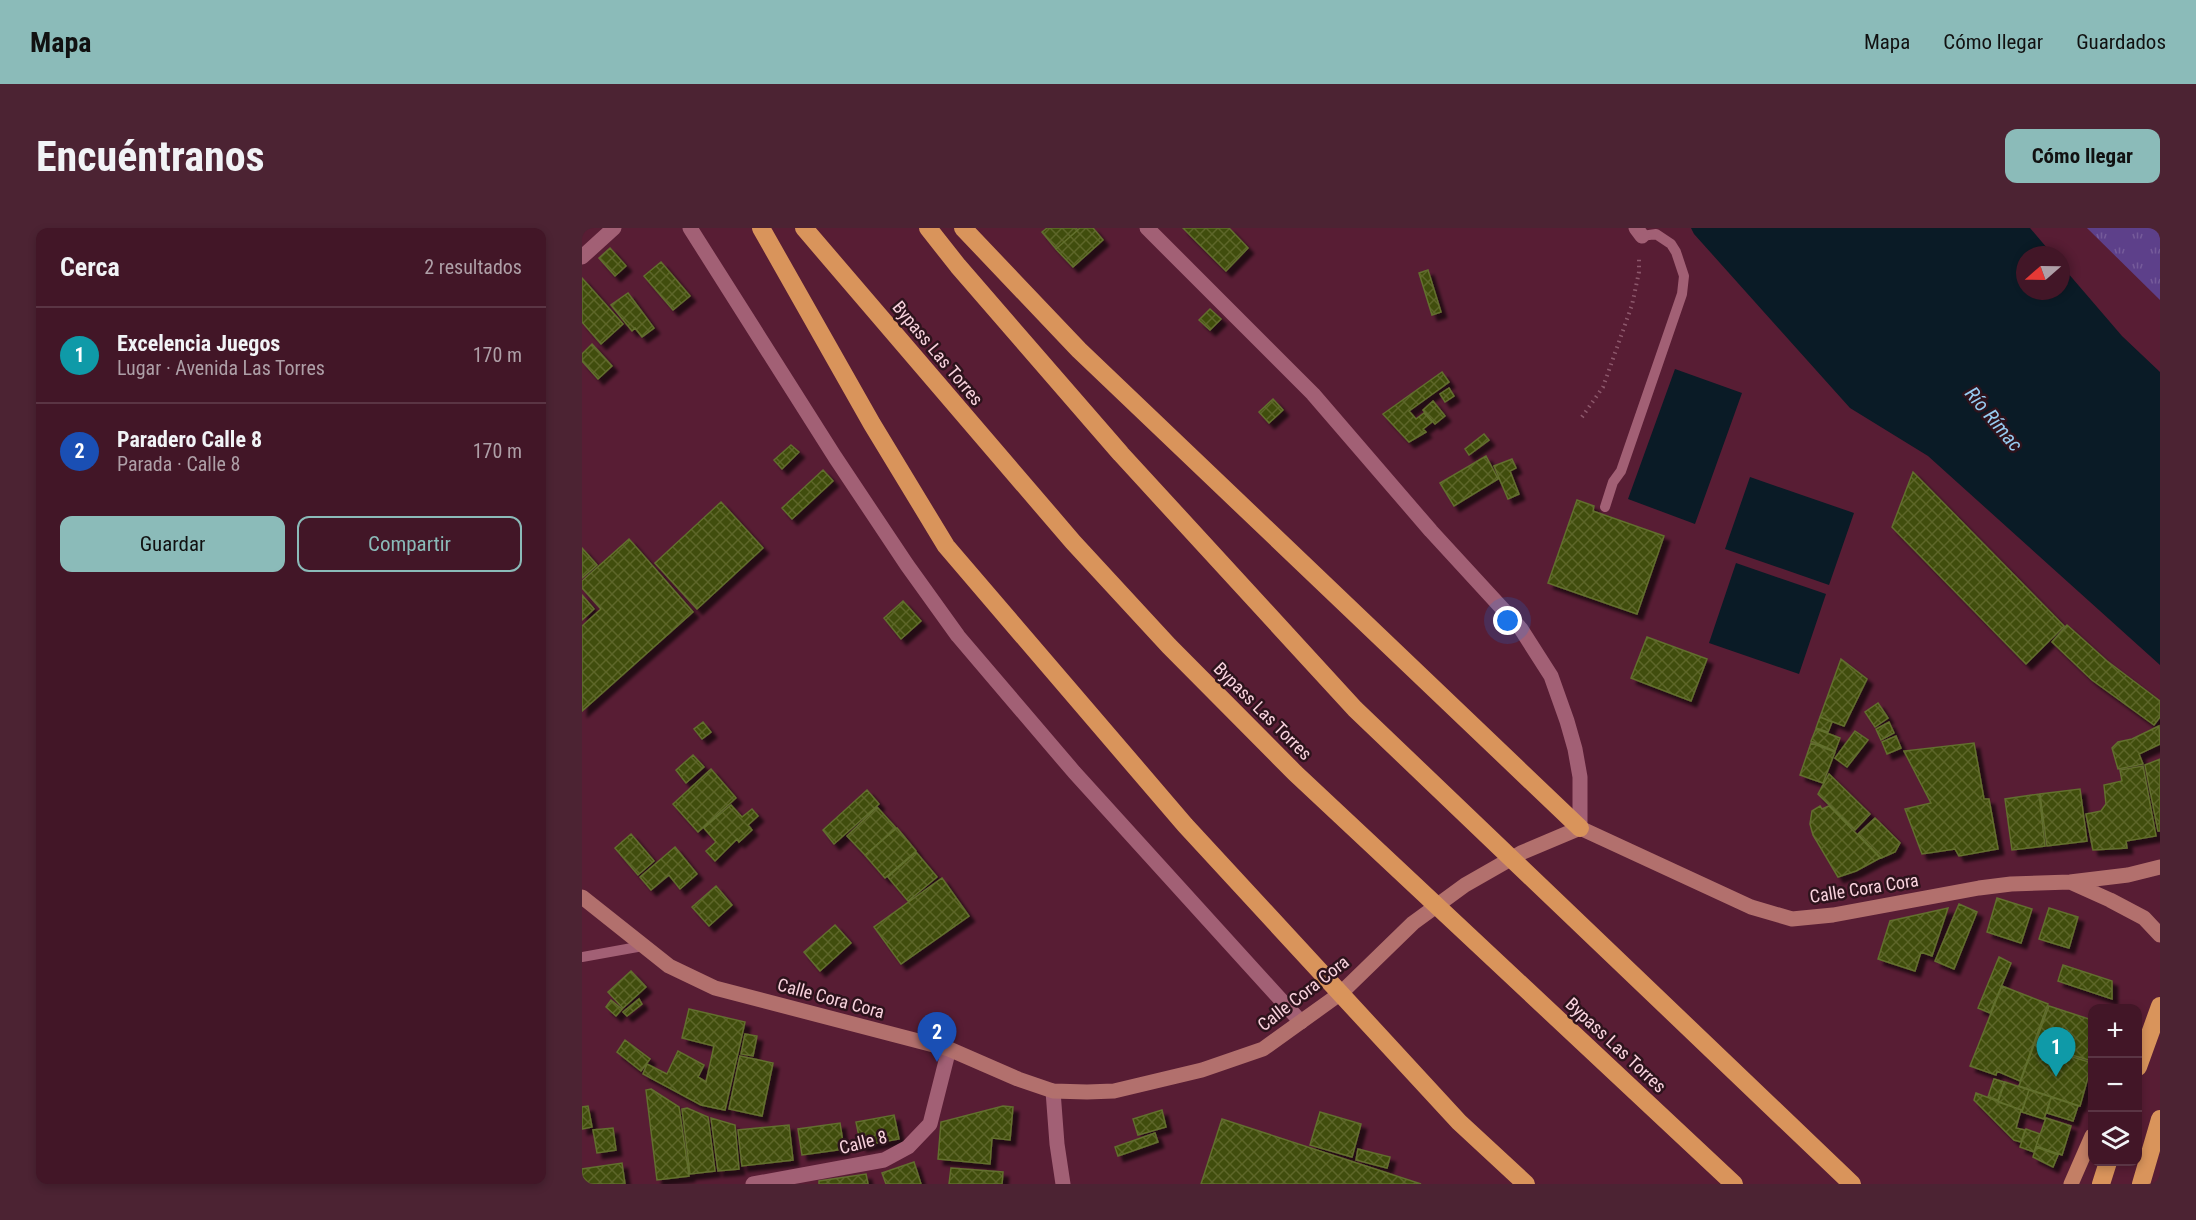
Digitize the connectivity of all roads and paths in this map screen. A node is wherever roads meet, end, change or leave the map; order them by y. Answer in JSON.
{"nodes":[{"id":1,"x":614,"y":228,"type":"edge"},
{"id":2,"x":690,"y":228,"type":"edge"},
{"id":3,"x":761,"y":228,"type":"edge"},
{"id":4,"x":804,"y":228,"type":"edge"},
{"id":5,"x":928,"y":228,"type":"edge"},
{"id":6,"x":963,"y":228,"type":"edge"},
{"id":7,"x":1147,"y":228,"type":"edge"},
{"id":8,"x":1639,"y":232,"type":"edge"},
{"id":9,"x":582,"y":257,"type":"edge"},
{"id":10,"x":1582,"y":417,"type":"dead end"},
{"id":11,"x":1605,"y":507,"type":"dead end"},
{"id":12,"x":1580,"y":828,"type":"junction"},
{"id":13,"x":2160,"y":867,"type":"edge"},
{"id":14,"x":2070,"y":882,"type":"junction"},
{"id":15,"x":582,"y":897,"type":"edge"},
{"id":16,"x":2160,"y":936,"type":"edge"},
{"id":17,"x":643,"y":946,"type":"junction"},
{"id":18,"x":582,"y":957,"type":"edge"},
{"id":19,"x":1341,"y":993,"type":"junction"},
{"id":20,"x":2160,"y":1006,"type":"edge"},
{"id":21,"x":1301,"y":1022,"type":"junction"},
{"id":22,"x":949,"y":1049,"type":"junction"},
{"id":23,"x":2141,"y":1058,"type":"edge"},
{"id":24,"x":1053,"y":1090,"type":"junction"},
{"id":25,"x":2160,"y":1119,"type":"edge"},
{"id":26,"x":2088,"y":1145,"type":"edge"},
{"id":27,"x":753,"y":1184,"type":"edge"},
{"id":28,"x":1063,"y":1184,"type":"edge"},
{"id":29,"x":1526,"y":1184,"type":"edge"},
{"id":30,"x":1734,"y":1184,"type":"edge"},
{"id":31,"x":1852,"y":1184,"type":"edge"},
{"id":32,"x":2071,"y":1184,"type":"edge"},
{"id":33,"x":2141,"y":1184,"type":"edge"}],
"edges":[{"from":1,"to":9,"type":"street"},
{"from":2,"to":21,"type":"street"},
{"from":3,"to":19,"type":"highway"},
{"from":4,"to":30,"type":"highway","name":"Bypass Las Torres"},
{"from":5,"to":31,"type":"highway"},
{"from":6,"to":12,"type":"highway"},
{"from":7,"to":12,"type":"street"},
{"from":8,"to":10,"type":"path"},
{"from":8,"to":11,"type":"lane"},
{"from":12,"to":14,"type":"street","name":"Calle Cora Cora"},
{"from":12,"to":19,"type":"street","name":"Calle Cora Cora"},
{"from":13,"to":14,"type":"street","name":"Calle Cora Cora"},
{"from":14,"to":16,"type":"street","name":"Calle Cora Cora"},
{"from":15,"to":17,"type":"street","name":"Calle Cora Cora"},
{"from":17,"to":18,"type":"lane"},
{"from":17,"to":22,"type":"street","name":"Calle Cora Cora"},
{"from":19,"to":21,"type":"street","name":"Calle Cora Cora"},
{"from":19,"to":29,"type":"highway"},
{"from":20,"to":23,"type":"highway"},
{"from":21,"to":24,"type":"street","name":"Calle Cora Cora"},
{"from":22,"to":24,"type":"street","name":"Calle Cora Cora"},
{"from":22,"to":27,"type":"street","name":"Calle 8"},
{"from":24,"to":28,"type":"street"},
{"from":25,"to":33,"type":"highway"},
{"from":26,"to":32,"type":"main road"}]}
